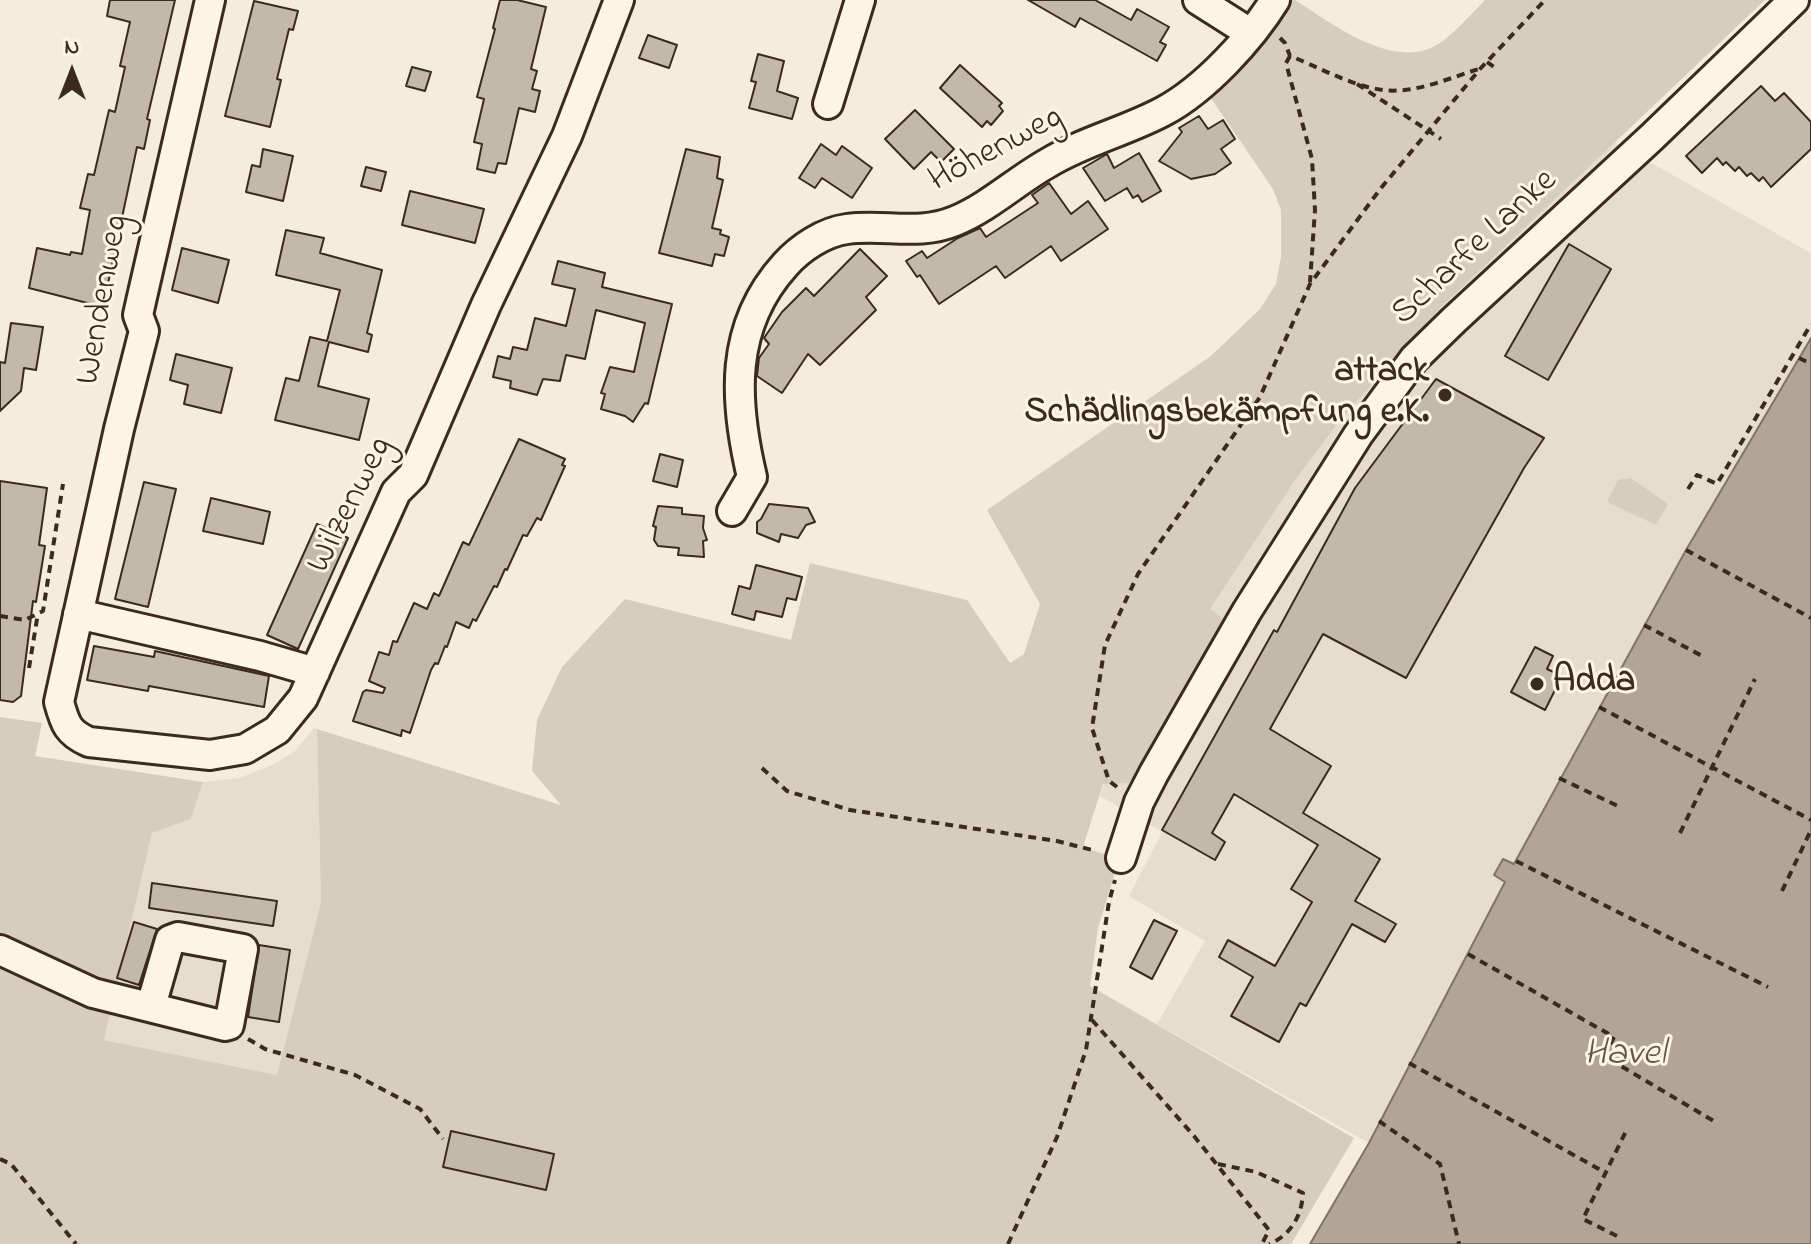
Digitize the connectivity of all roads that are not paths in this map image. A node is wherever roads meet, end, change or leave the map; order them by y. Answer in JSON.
{"nodes":[{"id":1,"x":210,"y":0,"type":"edge"},
{"id":2,"x":619,"y":0,"type":"edge"},
{"id":3,"x":860,"y":0,"type":"edge"},
{"id":4,"x":1198,"y":0,"type":"edge"},
{"id":5,"x":1794,"y":0,"type":"edge"},
{"id":6,"x":1262,"y":18,"type":"edge"},
{"id":7,"x":828,"y":104,"type":"dead end"},
{"id":8,"x":732,"y":511,"type":"dead end"},
{"id":9,"x":78,"y":614,"type":"junction"},
{"id":10,"x":315,"y":672,"type":"junction"},
{"id":11,"x":1121,"y":858,"type":"road end"},
{"id":12,"x":0,"y":950,"type":"edge"},
{"id":13,"x":151,"y":1006,"type":"junction"}],
"edges":[{"from":1,"to":9,"type":"street","name":"Wendenweg"},
{"from":2,"to":10,"type":"street","name":"Wilzenweg"},
{"from":3,"to":7,"type":"street"},
{"from":4,"to":6,"type":"street"},
{"from":5,"to":11,"type":"street","name":"Scharfe Lanke"},
{"from":6,"to":8,"type":"street","name":"Höhenweg"},
{"from":9,"to":10,"type":"street"},
{"from":9,"to":10,"type":"street","name":"Wilzenweg"},
{"from":12,"to":13,"type":"street"},
{"from":13,"to":13,"type":"street"}]}
